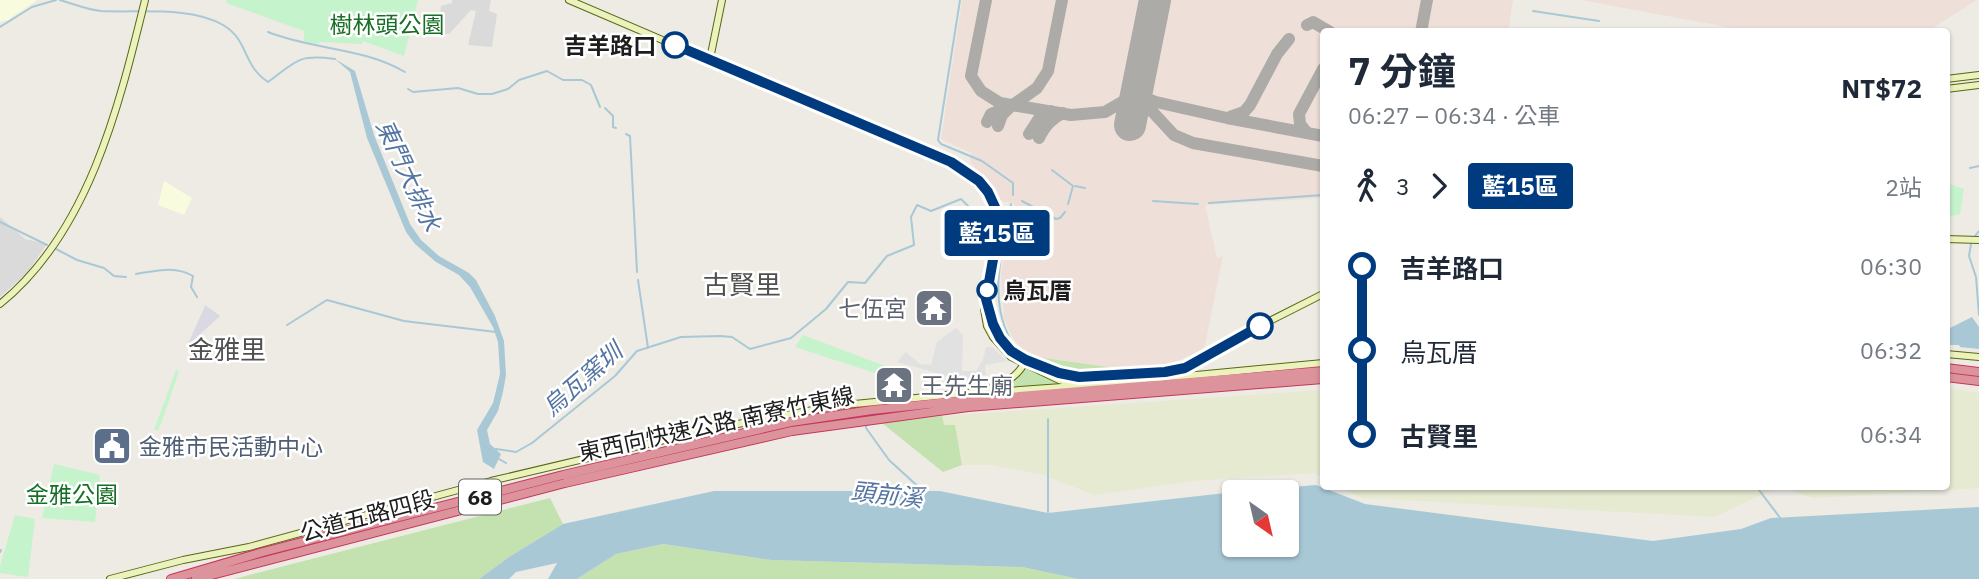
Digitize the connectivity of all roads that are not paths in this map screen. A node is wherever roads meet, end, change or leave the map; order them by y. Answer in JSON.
{"nodes":[{"id":1,"x":569,"y":0,"type":"edge"},
{"id":2,"x":722,"y":0,"type":"edge"},
{"id":3,"x":144,"y":3,"type":"edge"},
{"id":4,"x":710,"y":59,"type":"junction"},
{"id":5,"x":1979,"y":75,"type":"edge"},
{"id":6,"x":1950,"y":79,"type":"edge"},
{"id":7,"x":1979,"y":85,"type":"edge"},
{"id":8,"x":1950,"y":89,"type":"edge"},
{"id":9,"x":1950,"y":239,"type":"edge"},
{"id":10,"x":1979,"y":240,"type":"edge"},
{"id":11,"x":1320,"y":296,"type":"edge"},
{"id":12,"x":0,"y":304,"type":"edge"},
{"id":13,"x":1950,"y":354,"type":"edge"},
{"id":14,"x":1979,"y":358,"type":"edge"},
{"id":15,"x":1025,"y":362,"type":"junction"},
{"id":16,"x":1320,"y":363,"type":"edge"},
{"id":17,"x":1185,"y":368,"type":"junction"},
{"id":18,"x":1950,"y":368,"type":"edge"},
{"id":19,"x":1320,"y":371,"type":"edge"},
{"id":20,"x":1979,"y":372,"type":"edge"},
{"id":21,"x":1198,"y":374,"type":"junction"},
{"id":22,"x":1172,"y":377,"type":"junction"},
{"id":23,"x":1950,"y":377,"type":"edge"},
{"id":24,"x":1320,"y":379,"type":"edge"},
{"id":25,"x":1979,"y":381,"type":"edge"},
{"id":26,"x":1080,"y":385,"type":"junction"},
{"id":27,"x":977,"y":392,"type":"junction"},
{"id":28,"x":967,"y":403,"type":"junction"},
{"id":29,"x":791,"y":426,"type":"junction"},
{"id":30,"x":110,"y":579,"type":"edge"},
{"id":31,"x":171,"y":579,"type":"edge"},
{"id":32,"x":196,"y":579,"type":"edge"}],
"edges":[{"from":1,"to":4,"type":"street"},
{"from":2,"to":4,"type":"street"},
{"from":3,"to":12,"type":"street"},
{"from":4,"to":15,"type":"street"},
{"from":5,"to":6,"type":"street"},
{"from":7,"to":8,"type":"street"},
{"from":9,"to":10,"type":"street"},
{"from":11,"to":17,"type":"street"},
{"from":13,"to":14,"type":"street"},
{"from":15,"to":17,"type":"street"},
{"from":15,"to":26,"type":"street"},
{"from":15,"to":27,"type":"street","name":"公道五路四段"},
{"from":16,"to":21,"type":"street"},
{"from":17,"to":21,"type":"street"},
{"from":17,"to":22,"type":"street"},
{"from":18,"to":20,"type":"highway"},
{"from":19,"to":28,"type":"highway","name":"東西向快速公路 南寮竹東線","number":"68"},
{"from":21,"to":22,"type":"street"},
{"from":22,"to":26,"type":"street"},
{"from":23,"to":25,"type":"highway"},
{"from":24,"to":28,"type":"highway","name":"東西向快速公路 南寮竹東線","number":"68"},
{"from":26,"to":27,"type":"street"},
{"from":27,"to":30,"type":"street","name":"公道五路四段"},
{"from":28,"to":29,"type":"highway","name":"東西向快速公路 南寮竹東線","number":"68"},
{"from":29,"to":31,"type":"highway","name":"東西向快速公路 南寮竹東線","number":"68"},
{"from":29,"to":32,"type":"highway","name":"東西向快速公路 南寮竹東線","number":"68"}]}
